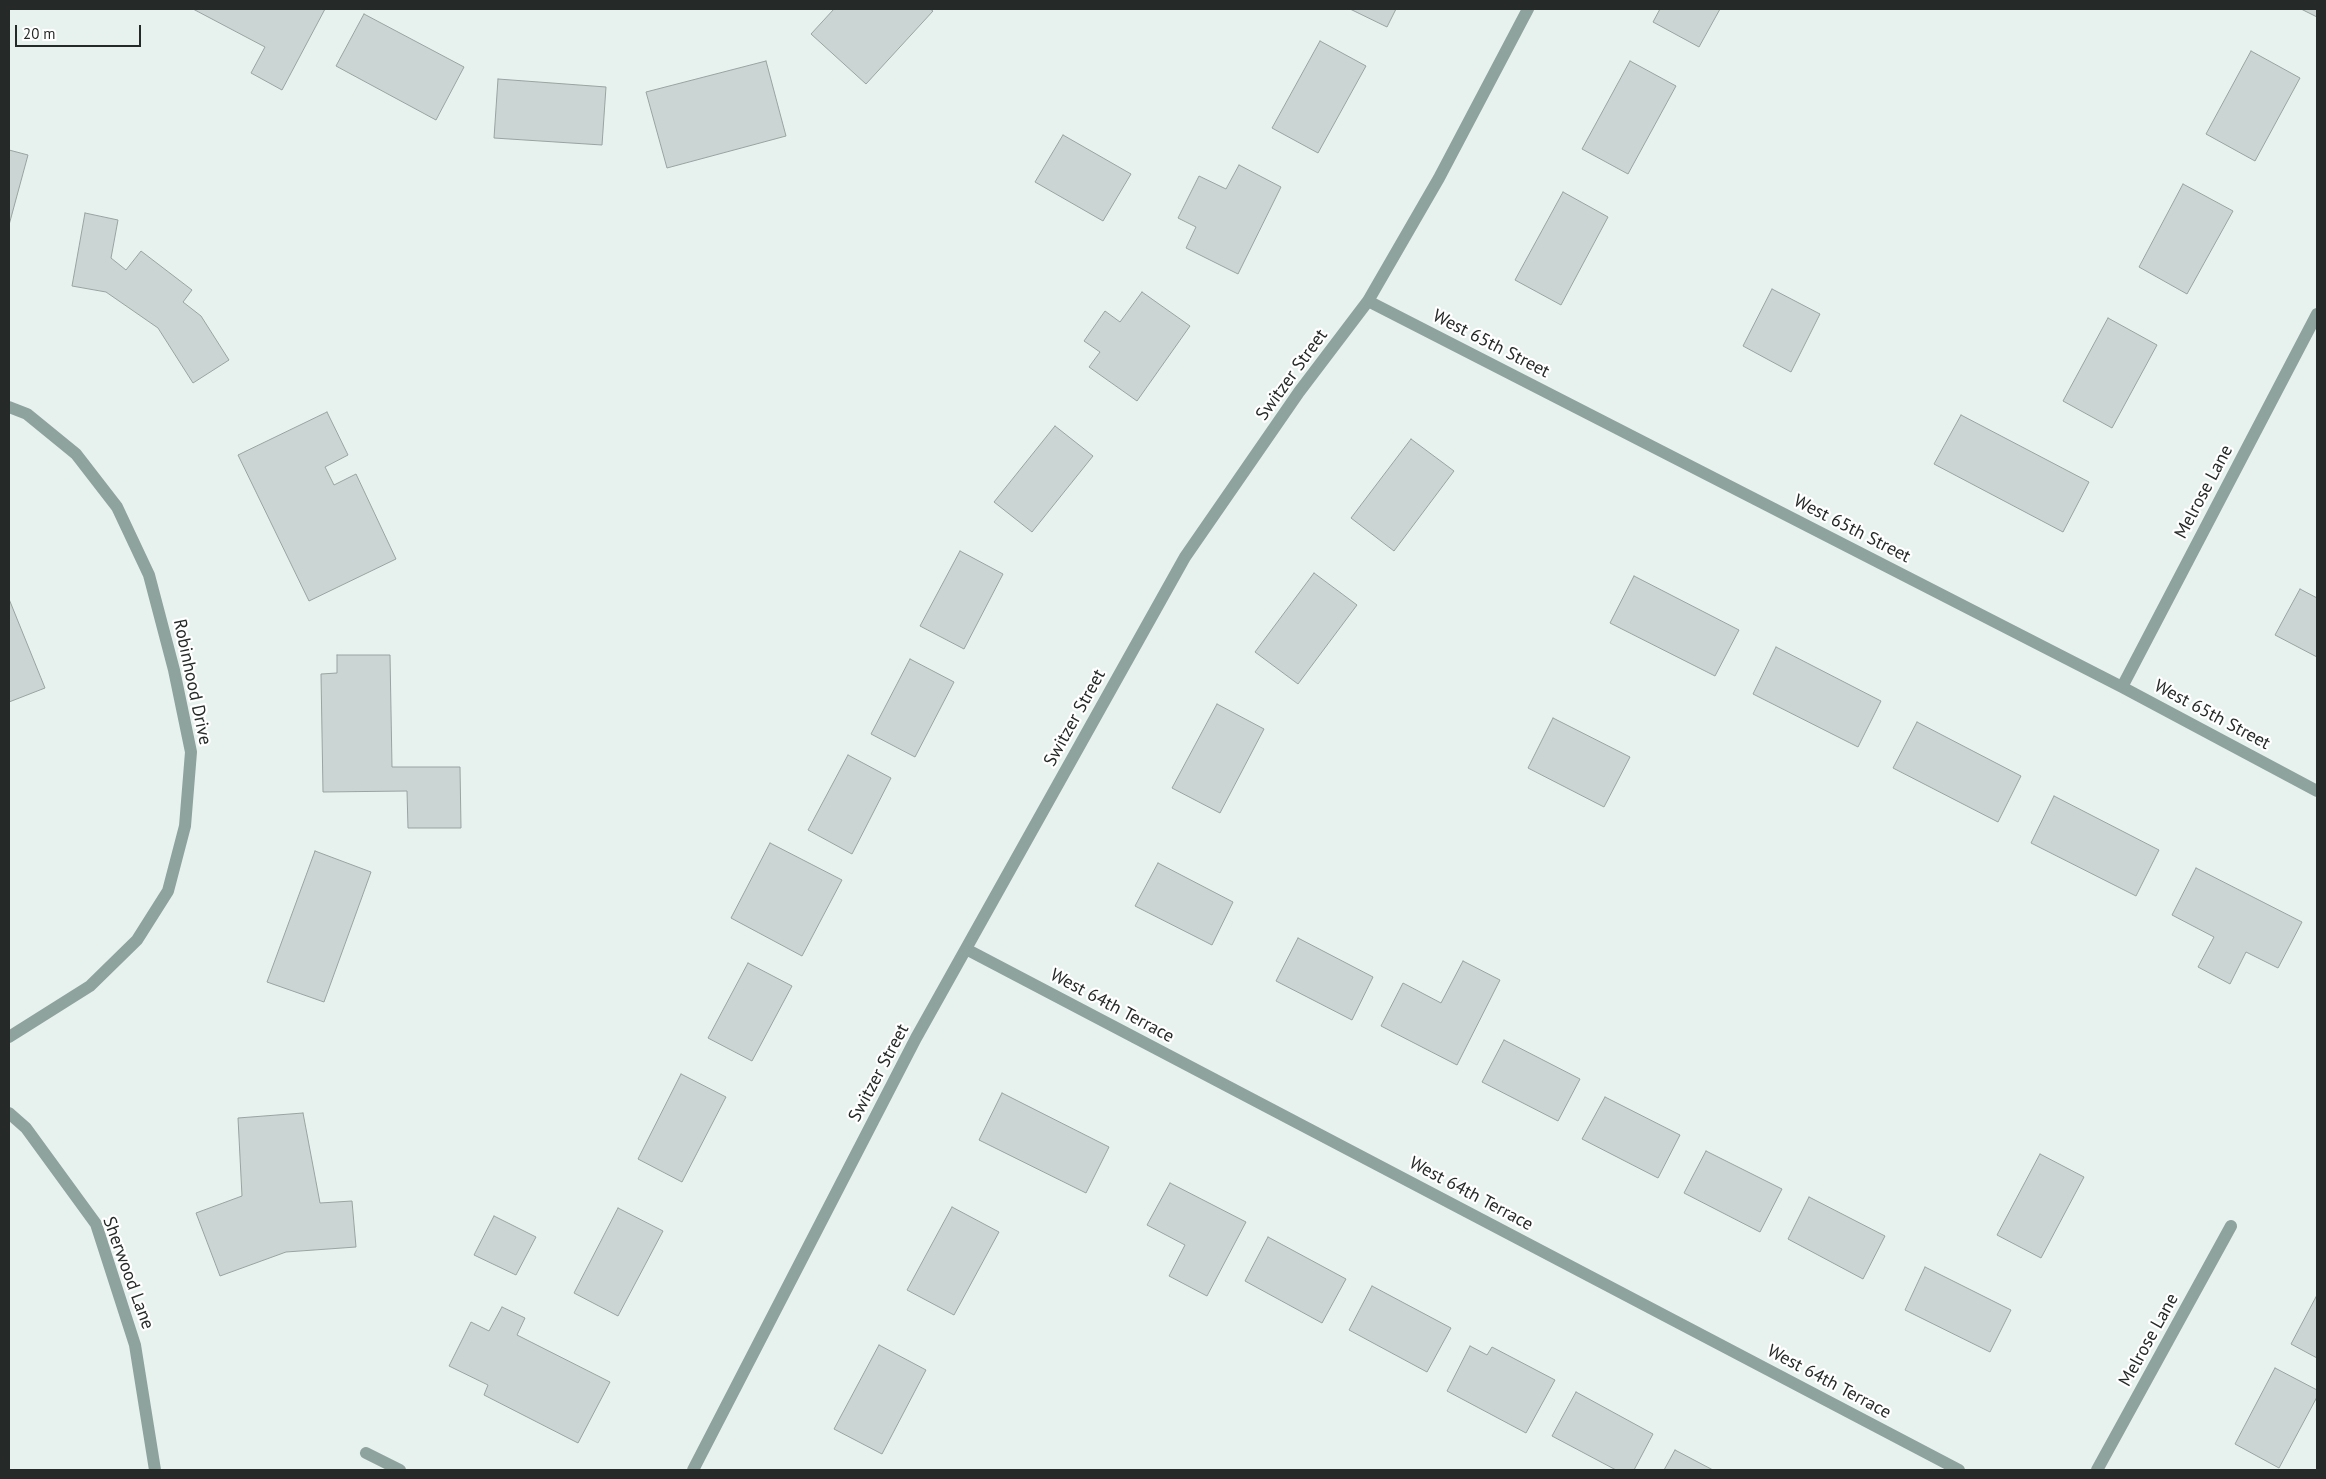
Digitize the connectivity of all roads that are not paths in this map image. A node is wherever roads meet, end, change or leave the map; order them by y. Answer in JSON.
{"nodes":[{"id":1,"x":1528,"y":9,"type":"edge"},
{"id":2,"x":1368,"y":301,"type":"junction"},
{"id":3,"x":2317,"y":314,"type":"edge"},
{"id":4,"x":9,"y":407,"type":"edge"},
{"id":5,"x":2122,"y":687,"type":"junction"},
{"id":6,"x":2317,"y":791,"type":"edge"},
{"id":7,"x":966,"y":949,"type":"junction"},
{"id":8,"x":9,"y":1037,"type":"edge"},
{"id":9,"x":9,"y":1113,"type":"edge"},
{"id":10,"x":2231,"y":1226,"type":"dead end"},
{"id":11,"x":366,"y":1453,"type":"dead end"},
{"id":12,"x":155,"y":1470,"type":"edge"},
{"id":13,"x":400,"y":1470,"type":"edge"},
{"id":14,"x":693,"y":1470,"type":"edge"},
{"id":15,"x":1959,"y":1470,"type":"edge"},
{"id":16,"x":2097,"y":1470,"type":"edge"}],
"edges":[{"from":1,"to":2,"type":"street","name":"Switzer Street"},
{"from":2,"to":5,"type":"street","name":"West 65th Street"},
{"from":2,"to":7,"type":"street","name":"Switzer Street"},
{"from":3,"to":5,"type":"street","name":"Melrose Lane"},
{"from":4,"to":8,"type":"street","name":"Robinhood Drive"},
{"from":5,"to":6,"type":"street","name":"West 65th Street"},
{"from":7,"to":14,"type":"street","name":"Switzer Street"},
{"from":7,"to":15,"type":"street","name":"West 64th Terrace"},
{"from":9,"to":12,"type":"street","name":"Sherwood Lane"},
{"from":10,"to":16,"type":"street","name":"Melrose Lane"},
{"from":11,"to":13,"type":"street"}]}
